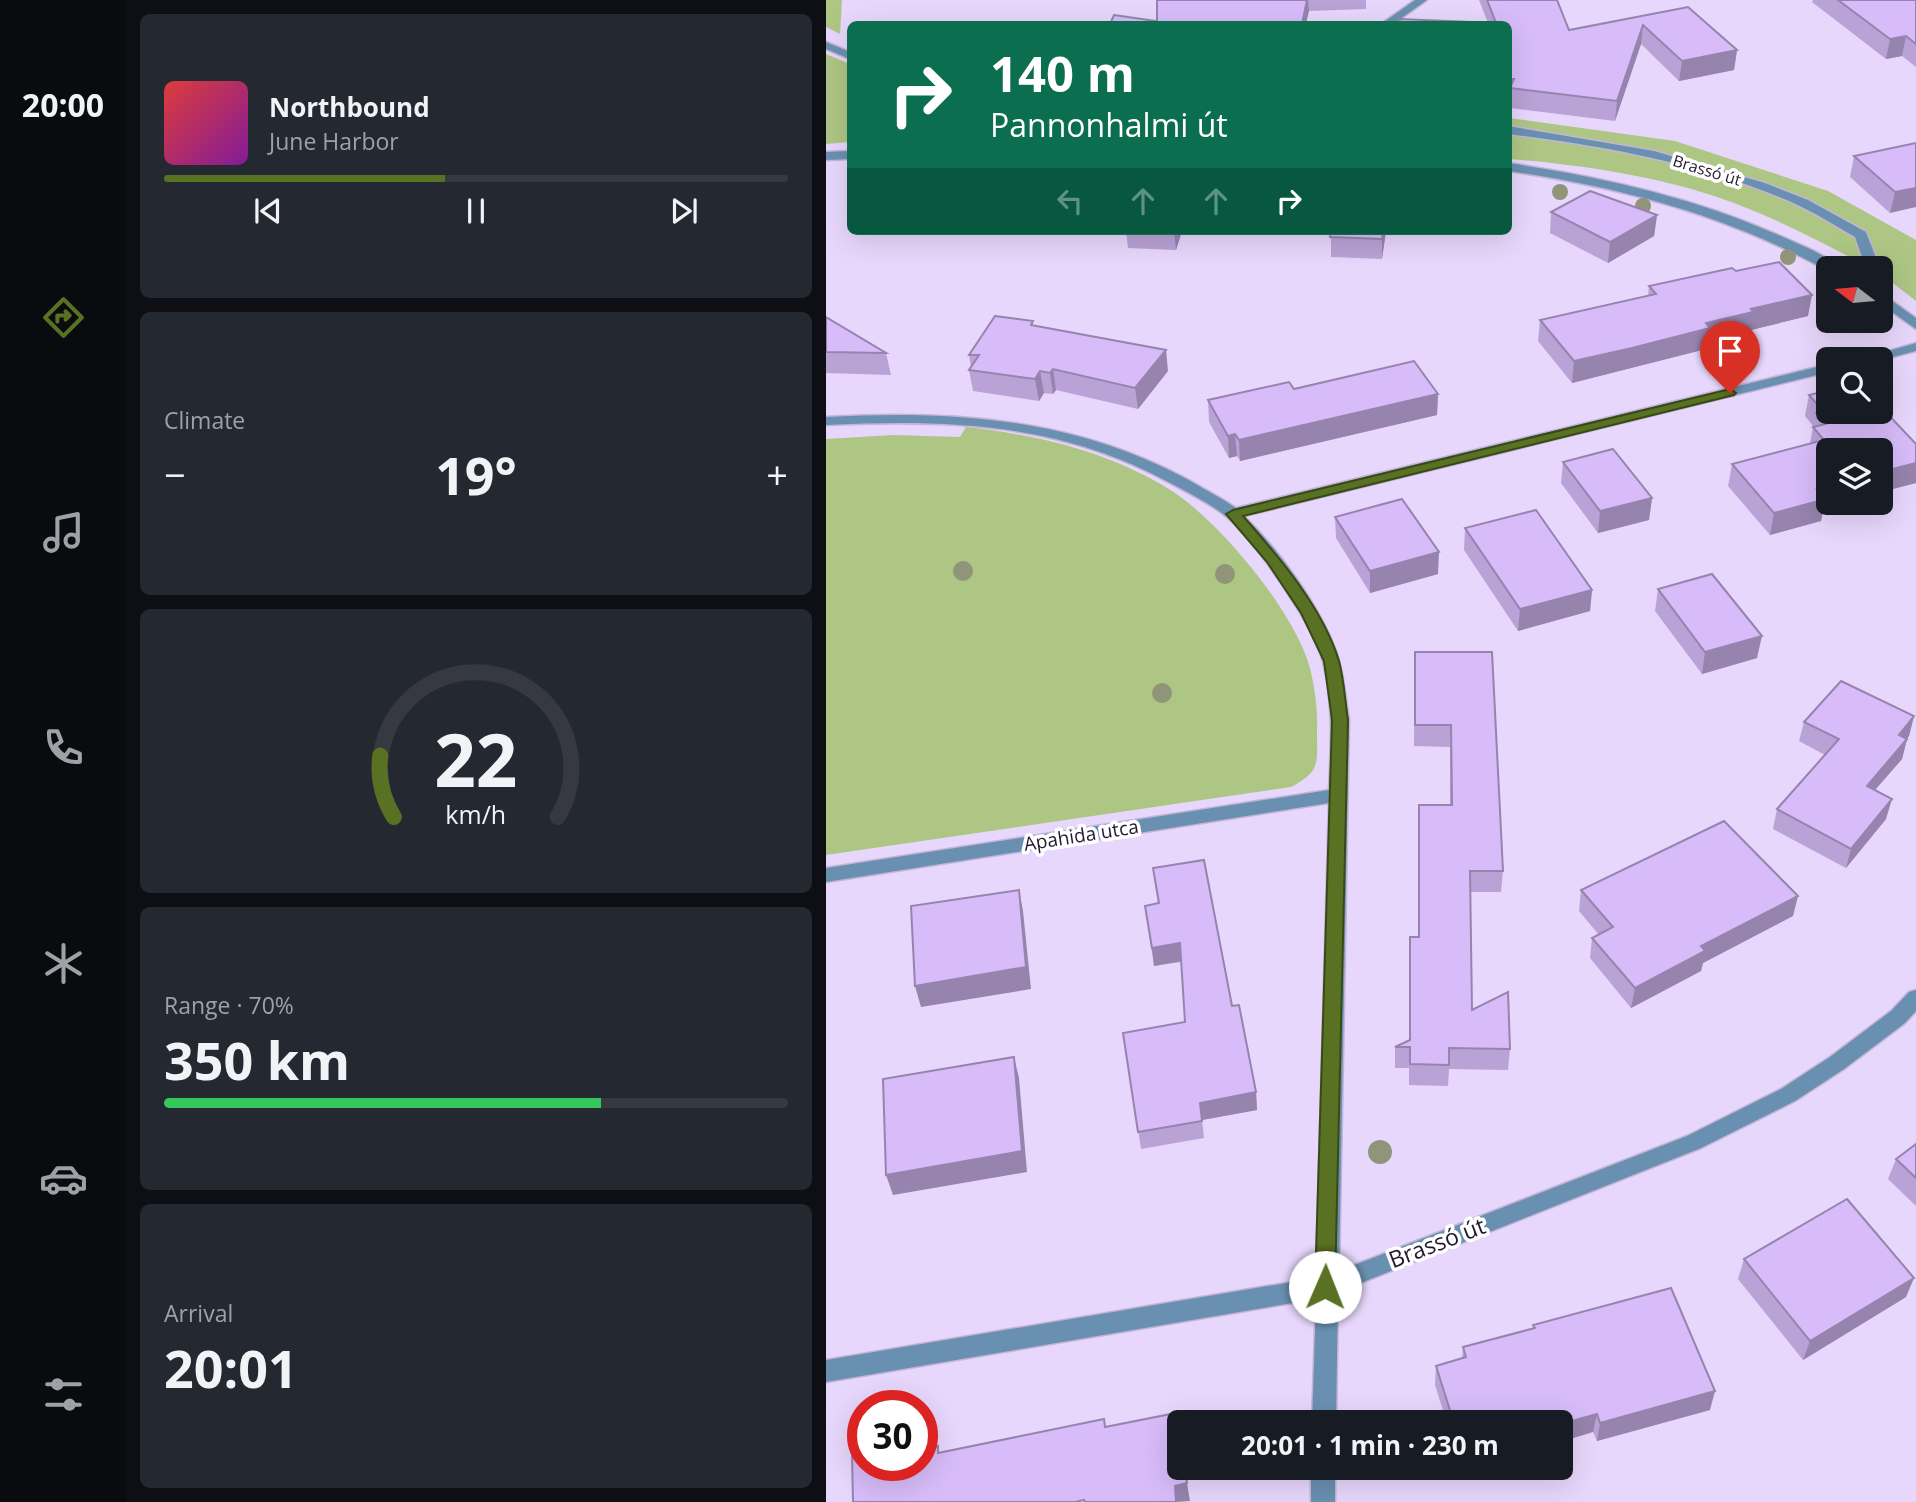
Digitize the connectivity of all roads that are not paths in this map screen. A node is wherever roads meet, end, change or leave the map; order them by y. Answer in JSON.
{"nodes":[{"id":1,"x":1422,"y":0,"type":"edge"},
{"id":2,"x":1390,"y":21,"type":"edge"},
{"id":3,"x":826,"y":45,"type":"edge"},
{"id":4,"x":847,"y":55,"type":"edge"},
{"id":5,"x":1512,"y":131,"type":"edge"},
{"id":6,"x":847,"y":155,"type":"edge"},
{"id":7,"x":826,"y":156,"type":"edge"},
{"id":8,"x":1512,"y":168,"type":"edge"},
{"id":9,"x":1869,"y":256,"type":"edge"},
{"id":10,"x":1816,"y":259,"type":"edge"},
{"id":11,"x":1894,"y":306,"type":"edge"},
{"id":12,"x":1916,"y":325,"type":"edge"},
{"id":13,"x":1916,"y":347,"type":"edge"},
{"id":14,"x":1893,"y":353,"type":"edge"},
{"id":15,"x":1816,"y":371,"type":"edge"},
{"id":16,"x":826,"y":421,"type":"edge"},
{"id":17,"x":1233,"y":514,"type":"junction"},
{"id":18,"x":1337,"y":795,"type":"junction"},
{"id":19,"x":826,"y":876,"type":"edge"},
{"id":20,"x":1916,"y":998,"type":"edge"},
{"id":21,"x":1325,"y":1287,"type":"junction"},
{"id":22,"x":826,"y":1371,"type":"edge"},
{"id":23,"x":1324,"y":1410,"type":"edge"},
{"id":24,"x":1324,"y":1480,"type":"edge"},
{"id":25,"x":1323,"y":1502,"type":"edge"}],
"edges":[{"from":1,"to":2,"type":"street"},
{"from":3,"to":4,"type":"street"},
{"from":5,"to":9,"type":"street","name":"Brassó út"},
{"from":6,"to":7,"type":"street"},
{"from":8,"to":10,"type":"street"},
{"from":11,"to":12,"type":"street"},
{"from":13,"to":14,"type":"street"},
{"from":15,"to":17,"type":"street"},
{"from":16,"to":17,"type":"street"},
{"from":17,"to":18,"type":"street"},
{"from":18,"to":19,"type":"street","name":"Apahida utca"},
{"from":18,"to":21,"type":"street"},
{"from":20,"to":21,"type":"street","name":"Brassó út"},
{"from":21,"to":22,"type":"street","name":"Brassó út"},
{"from":21,"to":23,"type":"street"},
{"from":24,"to":25,"type":"street"}]}
